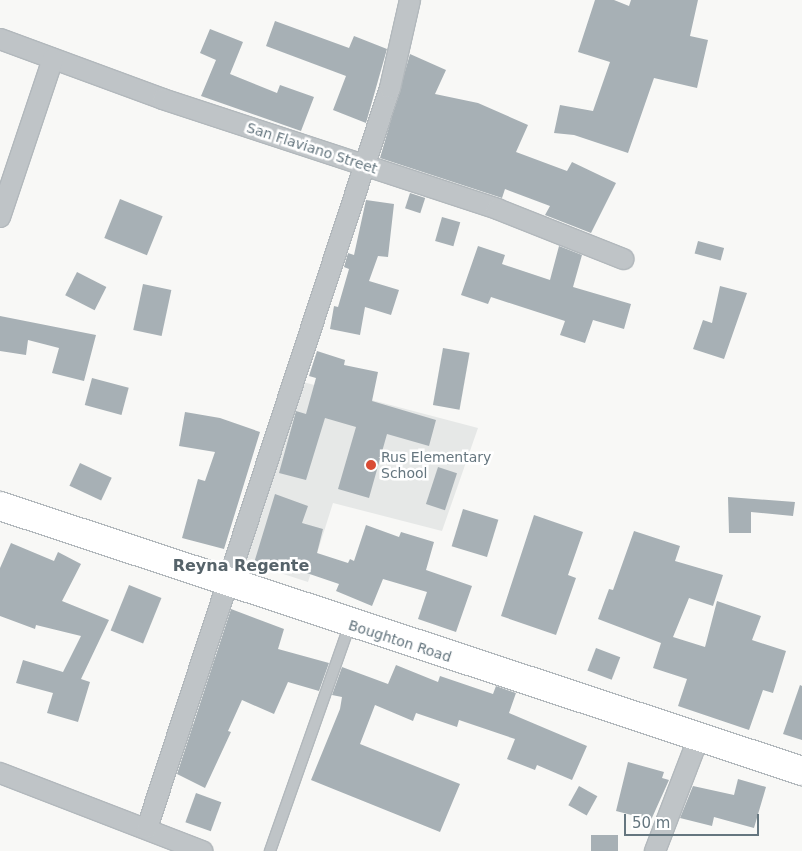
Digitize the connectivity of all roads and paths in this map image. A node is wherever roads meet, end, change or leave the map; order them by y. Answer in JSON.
{"nodes":[{"id":1,"x":410,"y":0,"type":"edge"},
{"id":2,"x":0,"y":40,"type":"edge"},
{"id":3,"x":53,"y":58,"type":"junction"},
{"id":4,"x":363,"y":166,"type":"junction"},
{"id":5,"x":0,"y":217,"type":"edge"},
{"id":6,"x":623,"y":259,"type":"dead end"},
{"id":7,"x":0,"y":506,"type":"edge"},
{"id":8,"x":229,"y":585,"type":"junction"},
{"id":9,"x":350,"y":624,"type":"junction"},
{"id":10,"x":698,"y":739,"type":"junction"},
{"id":11,"x":802,"y":771,"type":"edge"},
{"id":12,"x":0,"y":773,"type":"edge"},
{"id":13,"x":147,"y":828,"type":"junction"},
{"id":14,"x":202,"y":851,"type":"edge"},
{"id":15,"x":270,"y":851,"type":"edge"},
{"id":16,"x":655,"y":851,"type":"edge"}],
"edges":[{"from":1,"to":4,"type":"street"},
{"from":2,"to":3,"type":"street","name":"San Flaviano Street"},
{"from":3,"to":4,"type":"street","name":"San Flaviano Street"},
{"from":3,"to":5,"type":"street"},
{"from":4,"to":6,"type":"street","name":"San Flaviano Street"},
{"from":4,"to":8,"type":"street"},
{"from":7,"to":8,"type":"main road","name":"Boughton Road"},
{"from":8,"to":9,"type":"main road","name":"Boughton Road"},
{"from":8,"to":13,"type":"street"},
{"from":9,"to":10,"type":"main road","name":"Boughton Road"},
{"from":9,"to":15,"type":"lane"},
{"from":10,"to":11,"type":"main road","name":"Boughton Road"},
{"from":10,"to":16,"type":"street"},
{"from":12,"to":13,"type":"street"},
{"from":13,"to":14,"type":"street"}]}
